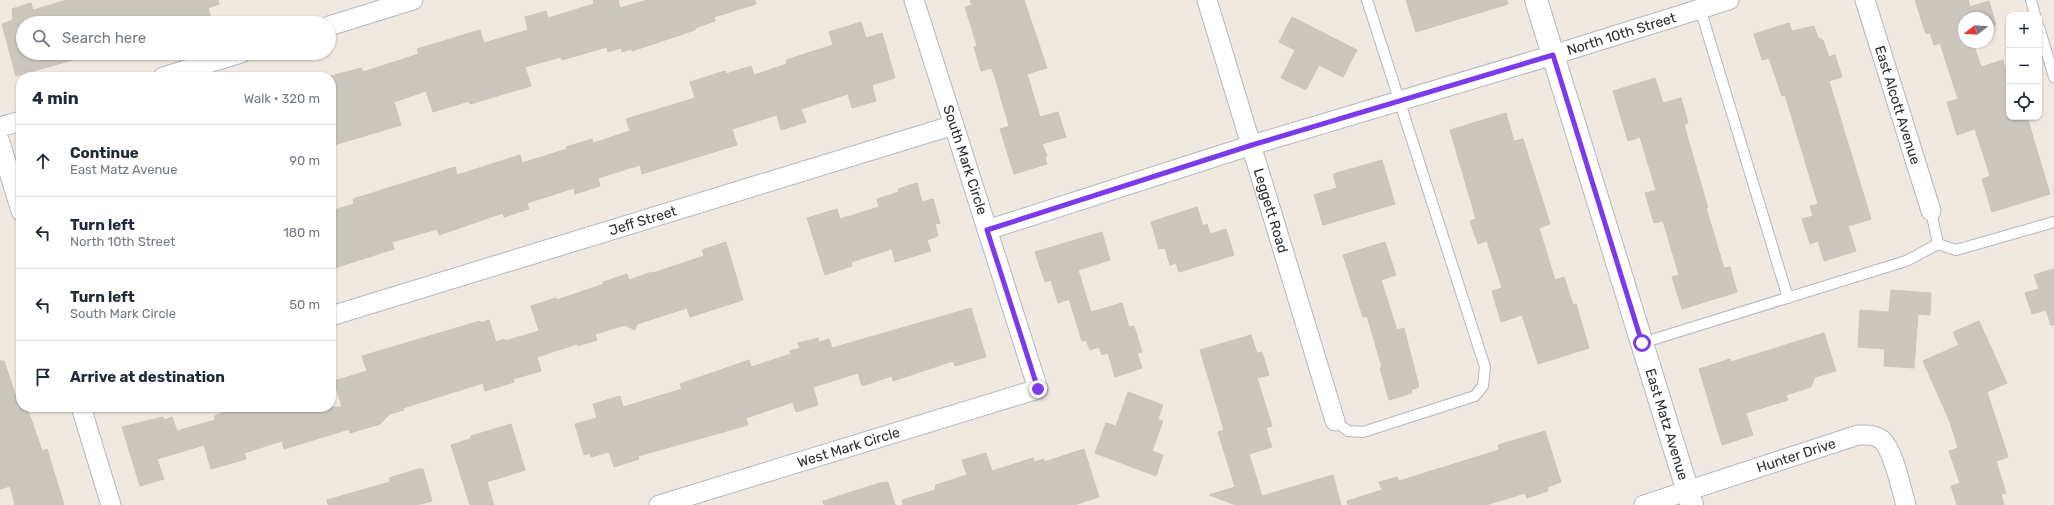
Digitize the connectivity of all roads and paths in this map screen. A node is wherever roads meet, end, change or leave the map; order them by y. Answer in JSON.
{"nodes":[{"id":1,"x":413,"y":0,"type":"edge"},
{"id":2,"x":914,"y":0,"type":"edge"},
{"id":3,"x":1207,"y":0,"type":"edge"},
{"id":4,"x":1367,"y":0,"type":"edge"},
{"id":5,"x":1536,"y":0,"type":"edge"},
{"id":6,"x":1729,"y":0,"type":"edge"},
{"id":7,"x":1865,"y":0,"type":"edge"},
{"id":8,"x":2031,"y":0,"type":"edge"},
{"id":9,"x":1699,"y":4,"type":"edge"},
{"id":10,"x":2034,"y":12,"type":"edge"},
{"id":11,"x":336,"y":24,"type":"edge"},
{"id":12,"x":2042,"y":37,"type":"edge"},
{"id":13,"x":1553,"y":55,"type":"junction"},
{"id":14,"x":218,"y":60,"type":"edge"},
{"id":15,"x":179,"y":72,"type":"edge"},
{"id":16,"x":2054,"y":77,"type":"edge"},
{"id":17,"x":1399,"y":101,"type":"junction"},
{"id":18,"x":16,"y":122,"type":"edge"},
{"id":19,"x":954,"y":125,"type":"junction"},
{"id":20,"x":0,"y":127,"type":"edge"},
{"id":21,"x":0,"y":142,"type":"edge"},
{"id":22,"x":1252,"y":145,"type":"junction"},
{"id":23,"x":16,"y":195,"type":"edge"},
{"id":24,"x":1931,"y":211,"type":"joint"},
{"id":25,"x":2054,"y":222,"type":"edge"},
{"id":26,"x":987,"y":230,"type":"junction"},
{"id":27,"x":1938,"y":244,"type":"junction"},
{"id":28,"x":1788,"y":298,"type":"junction"},
{"id":29,"x":336,"y":314,"type":"edge"},
{"id":30,"x":1642,"y":343,"type":"junction"},
{"id":31,"x":1038,"y":389,"type":"joint"},
{"id":32,"x":83,"y":412,"type":"edge"},
{"id":33,"x":1335,"y":421,"type":"joint"},
{"id":34,"x":1690,"y":498,"type":"edge"},
{"id":35,"x":111,"y":505,"type":"edge"},
{"id":36,"x":659,"y":505,"type":"edge"},
{"id":37,"x":1644,"y":505,"type":"edge"},
{"id":38,"x":1906,"y":505,"type":"edge"}],
"edges":[{"from":1,"to":11,"type":"street"},
{"from":2,"to":19,"type":"street","name":"South Mark Circle"},
{"from":3,"to":22,"type":"street","name":"Leggett Road"},
{"from":4,"to":17,"type":"lane"},
{"from":5,"to":13,"type":"street","name":"East Matz Avenue"},
{"from":6,"to":9,"type":"street","name":"North 10th Street"},
{"from":7,"to":24,"type":"street","name":"East Alcott Avenue"},
{"from":8,"to":10,"type":"lane"},
{"from":9,"to":13,"type":"street","name":"North 10th Street"},
{"from":9,"to":28,"type":"lane"},
{"from":12,"to":16,"type":"lane"},
{"from":13,"to":17,"type":"street","name":"North 10th Street"},
{"from":13,"to":30,"type":"street","name":"East Matz Avenue"},
{"from":14,"to":15,"type":"street"},
{"from":17,"to":22,"type":"street","name":"North 10th Street"},
{"from":17,"to":33,"type":"lane"},
{"from":18,"to":20,"type":"street"},
{"from":19,"to":26,"type":"street","name":"South Mark Circle"},
{"from":19,"to":29,"type":"street","name":"Jeff Street"},
{"from":21,"to":23,"type":"street"},
{"from":22,"to":26,"type":"street","name":"North 10th Street"},
{"from":22,"to":33,"type":"street","name":"Leggett Road"},
{"from":24,"to":27,"type":"lane"},
{"from":25,"to":27,"type":"lane"},
{"from":26,"to":31,"type":"street","name":"South Mark Circle"},
{"from":27,"to":28,"type":"lane"},
{"from":28,"to":30,"type":"lane"},
{"from":30,"to":34,"type":"street","name":"East Matz Avenue"},
{"from":31,"to":36,"type":"street","name":"West Mark Circle"},
{"from":32,"to":35,"type":"street"},
{"from":34,"to":37,"type":"street","name":"Hunter Drive"},
{"from":34,"to":38,"type":"street","name":"Hunter Drive"}]}
